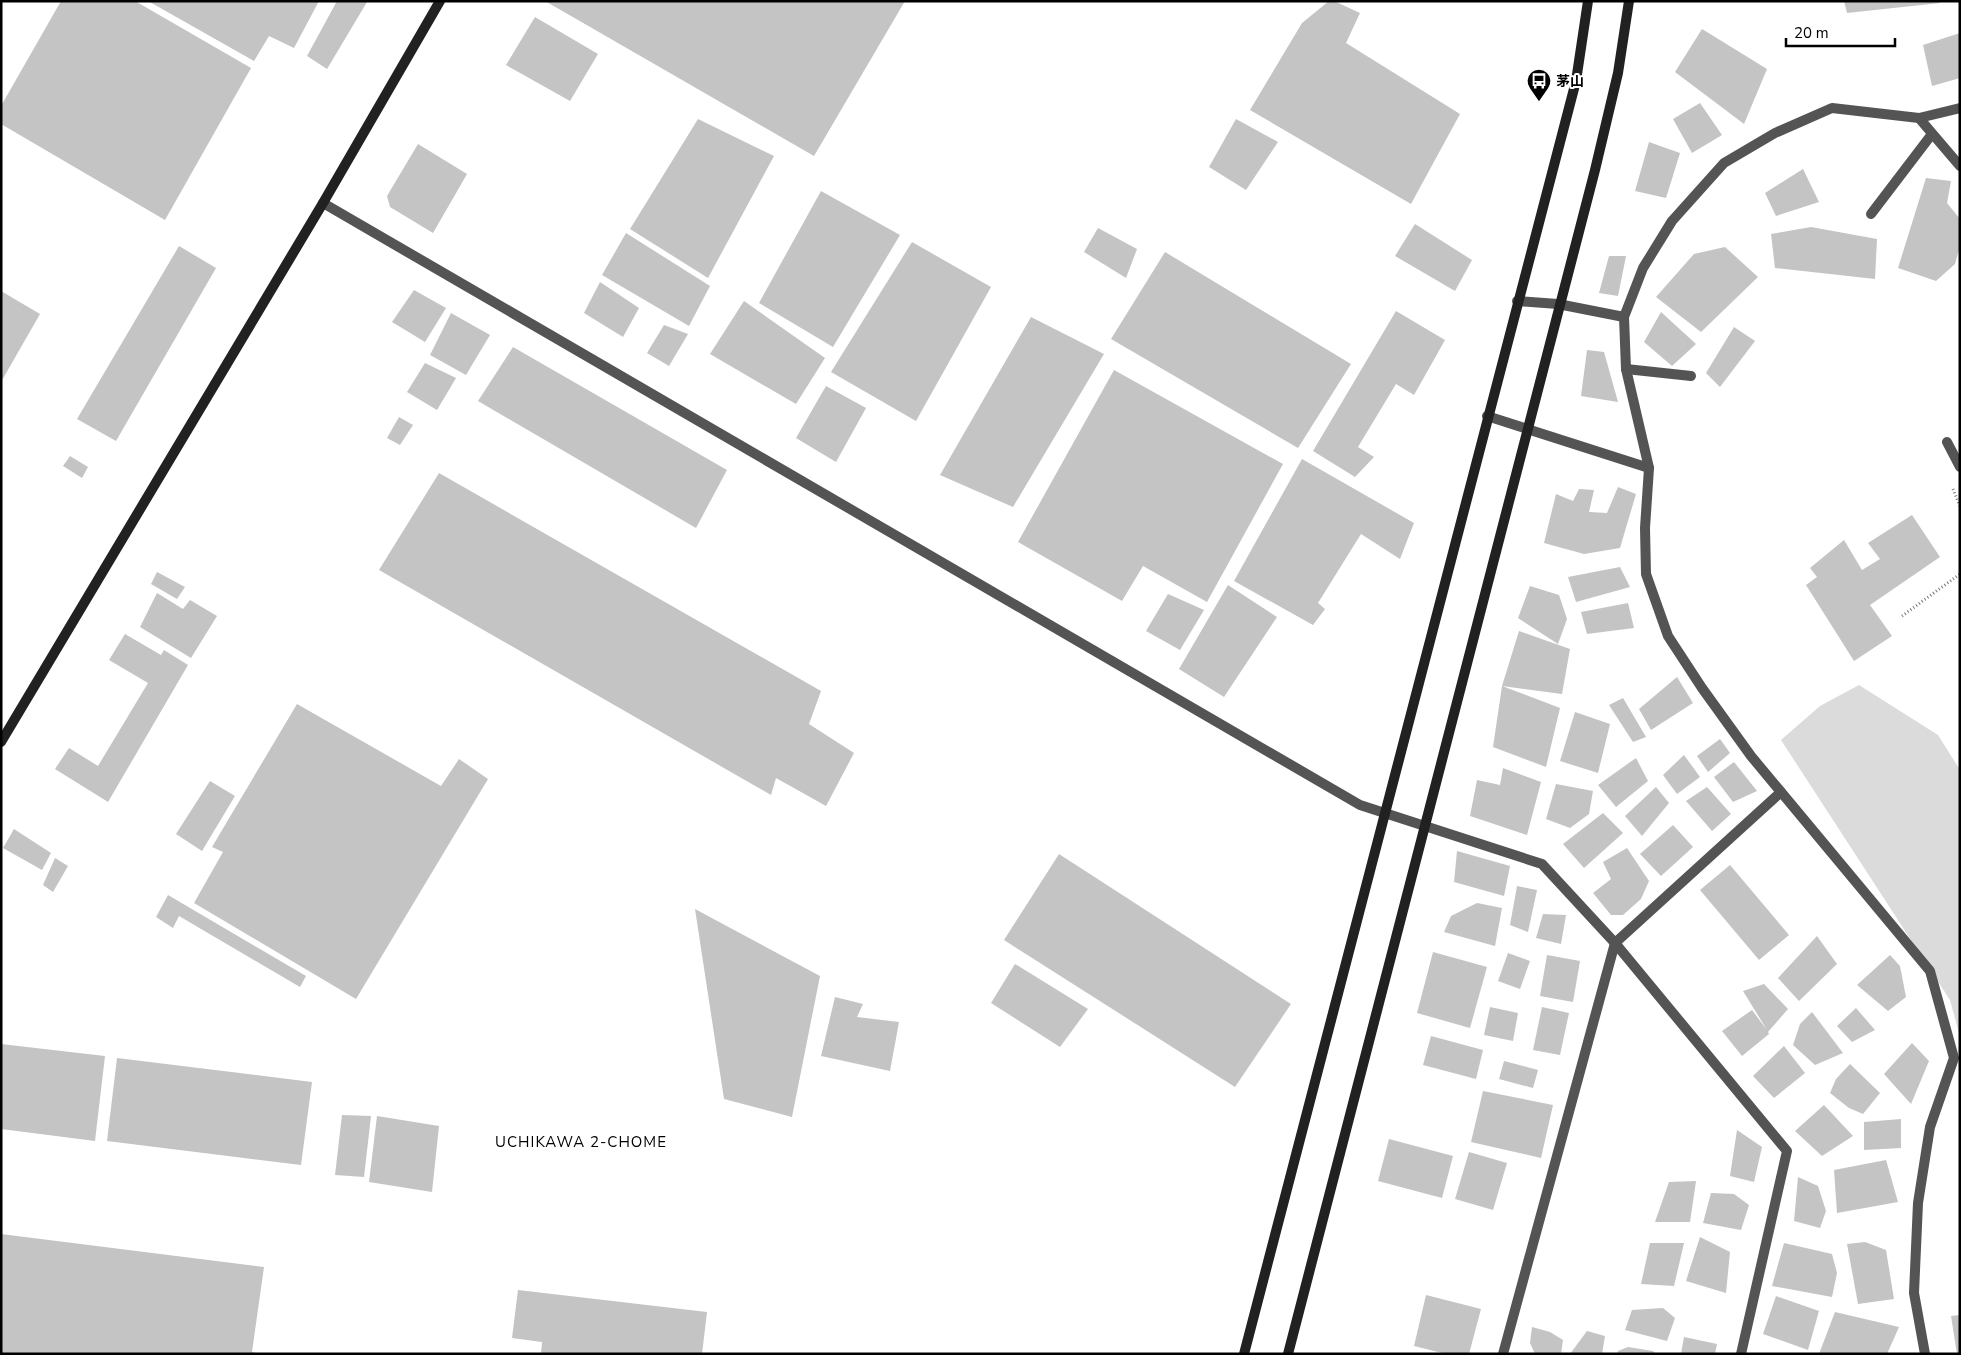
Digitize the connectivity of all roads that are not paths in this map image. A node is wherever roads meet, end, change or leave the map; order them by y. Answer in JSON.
{"nodes":[{"id":1,"x":440,"y":1,"type":"edge"},
{"id":2,"x":1588,"y":1,"type":"edge"},
{"id":3,"x":1630,"y":1,"type":"edge"},
{"id":4,"x":1960,"y":108,"type":"edge"},
{"id":5,"x":1919,"y":118,"type":"junction"},
{"id":6,"x":1932,"y":134,"type":"junction"},
{"id":7,"x":1960,"y":166,"type":"edge"},
{"id":8,"x":323,"y":203,"type":"junction"},
{"id":9,"x":1871,"y":214,"type":"dead end"},
{"id":10,"x":1517,"y":301,"type":"junction"},
{"id":11,"x":1558,"y":304,"type":"junction"},
{"id":12,"x":1624,"y":317,"type":"junction"},
{"id":13,"x":1626,"y":369,"type":"junction"},
{"id":14,"x":1691,"y":376,"type":"dead end"},
{"id":15,"x":1487,"y":416,"type":"junction"},
{"id":16,"x":1527,"y":429,"type":"junction"},
{"id":17,"x":1947,"y":442,"type":"dead end"},
{"id":18,"x":1960,"y":467,"type":"edge"},
{"id":19,"x":1649,"y":468,"type":"junction"},
{"id":20,"x":1,"y":742,"type":"edge"},
{"id":21,"x":1782,"y":792,"type":"junction"},
{"id":22,"x":1384,"y":813,"type":"junction"},
{"id":23,"x":1425,"y":826,"type":"junction"},
{"id":24,"x":1615,"y":943,"type":"junction"},
{"id":25,"x":1743,"y":1353,"type":"edge"},
{"id":26,"x":1244,"y":1354,"type":"edge"},
{"id":27,"x":1288,"y":1354,"type":"edge"},
{"id":28,"x":1502,"y":1354,"type":"edge"},
{"id":29,"x":1925,"y":1354,"type":"edge"}],
"edges":[{"from":1,"to":8,"type":"street"},
{"from":2,"to":10,"type":"street"},
{"from":3,"to":11,"type":"street"},
{"from":4,"to":5,"type":"street"},
{"from":5,"to":6,"type":"street"},
{"from":5,"to":12,"type":"street"},
{"from":6,"to":7,"type":"street"},
{"from":6,"to":9,"type":"street"},
{"from":8,"to":20,"type":"street"},
{"from":8,"to":22,"type":"street"},
{"from":10,"to":11,"type":"street"},
{"from":10,"to":15,"type":"street"},
{"from":11,"to":12,"type":"street"},
{"from":11,"to":16,"type":"street"},
{"from":12,"to":13,"type":"street"},
{"from":13,"to":14,"type":"street"},
{"from":13,"to":19,"type":"street"},
{"from":15,"to":16,"type":"street"},
{"from":15,"to":22,"type":"street"},
{"from":16,"to":19,"type":"street"},
{"from":16,"to":23,"type":"street"},
{"from":17,"to":18,"type":"street"},
{"from":19,"to":21,"type":"street"},
{"from":21,"to":24,"type":"street"},
{"from":21,"to":29,"type":"street"},
{"from":22,"to":23,"type":"street"},
{"from":22,"to":26,"type":"street"},
{"from":23,"to":24,"type":"street"},
{"from":23,"to":27,"type":"street"},
{"from":24,"to":25,"type":"street"},
{"from":24,"to":28,"type":"street"}]}
